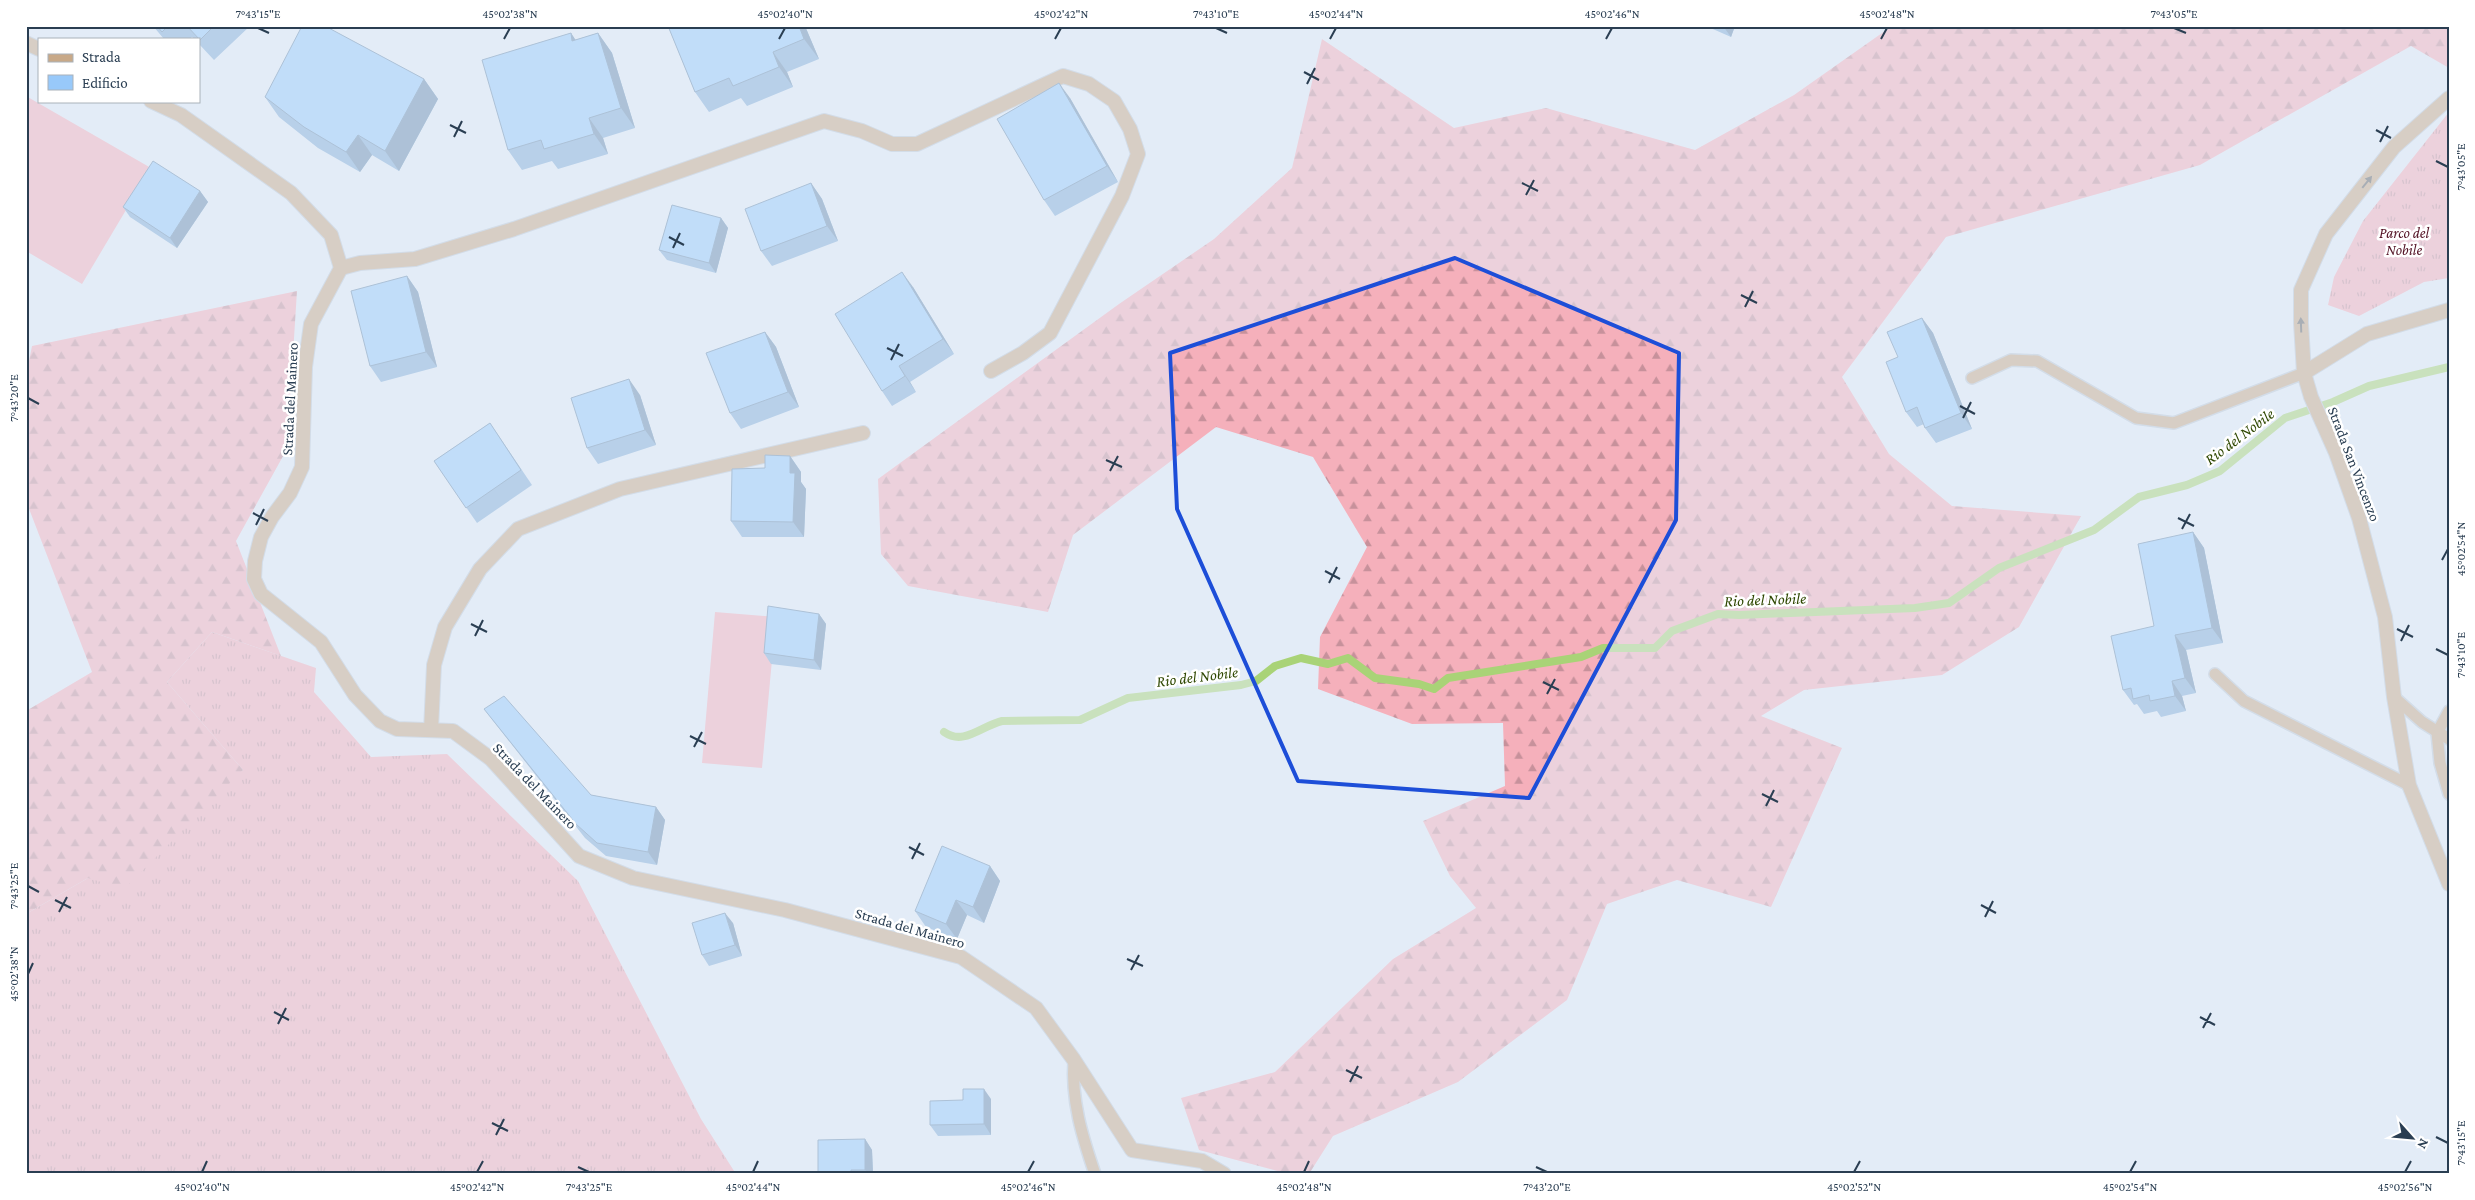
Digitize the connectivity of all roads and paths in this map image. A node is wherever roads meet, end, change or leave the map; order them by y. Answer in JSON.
{"nodes":[{"id":1,"x":26,"y":43,"type":"edge"},
{"id":2,"x":38,"y":49,"type":"edge"},
{"id":3,"x":2449,"y":98,"type":"edge"},
{"id":4,"x":153,"y":102,"type":"edge"},
{"id":5,"x":341,"y":268,"type":"junction"},
{"id":6,"x":2449,"y":310,"type":"edge"},
{"id":7,"x":991,"y":371,"type":"dead end"},
{"id":8,"x":2304,"y":373,"type":"junction"},
{"id":9,"x":1972,"y":378,"type":"dead end"},
{"id":10,"x":863,"y":433,"type":"dead end"},
{"id":11,"x":2215,"y":674,"type":"dead end"},
{"id":12,"x":2394,"y":697,"type":"junction"},
{"id":13,"x":2449,"y":711,"type":"edge"},
{"id":14,"x":431,"y":730,"type":"junction"},
{"id":15,"x":2437,"y":733,"type":"junction"},
{"id":16,"x":2449,"y":739,"type":"edge"},
{"id":17,"x":2409,"y":785,"type":"junction"},
{"id":18,"x":2449,"y":794,"type":"edge"},
{"id":19,"x":2449,"y":884,"type":"edge"},
{"id":20,"x":1074,"y":1060,"type":"junction"},
{"id":21,"x":1095,"y":1174,"type":"edge"},
{"id":22,"x":1224,"y":1174,"type":"edge"}],
"edges":[{"from":1,"to":2,"type":"street"},
{"from":8,"to":3,"type":"street","name":"Strada San Vincenzo","one_way":true},
{"from":4,"to":5,"type":"street"},
{"from":5,"to":7,"type":"street"},
{"from":5,"to":14,"type":"street","name":"Strada del Mainero"},
{"from":6,"to":8,"type":"street"},
{"from":8,"to":9,"type":"lane"},
{"from":8,"to":12,"type":"street","name":"Strada San Vincenzo"},
{"from":10,"to":14,"type":"street"},
{"from":11,"to":17,"type":"lane"},
{"from":12,"to":15,"type":"lane"},
{"from":12,"to":17,"type":"street","name":"Strada San Vincenzo"},
{"from":13,"to":15,"type":"lane"},
{"from":14,"to":20,"type":"street","name":"Strada del Mainero"},
{"from":15,"to":16,"type":"lane"},
{"from":15,"to":18,"type":"lane"},
{"from":17,"to":19,"type":"street","name":"Strada San Vincenzo"},
{"from":20,"to":21,"type":"lane"},
{"from":20,"to":22,"type":"street","name":"Strada del Mainero"}]}
